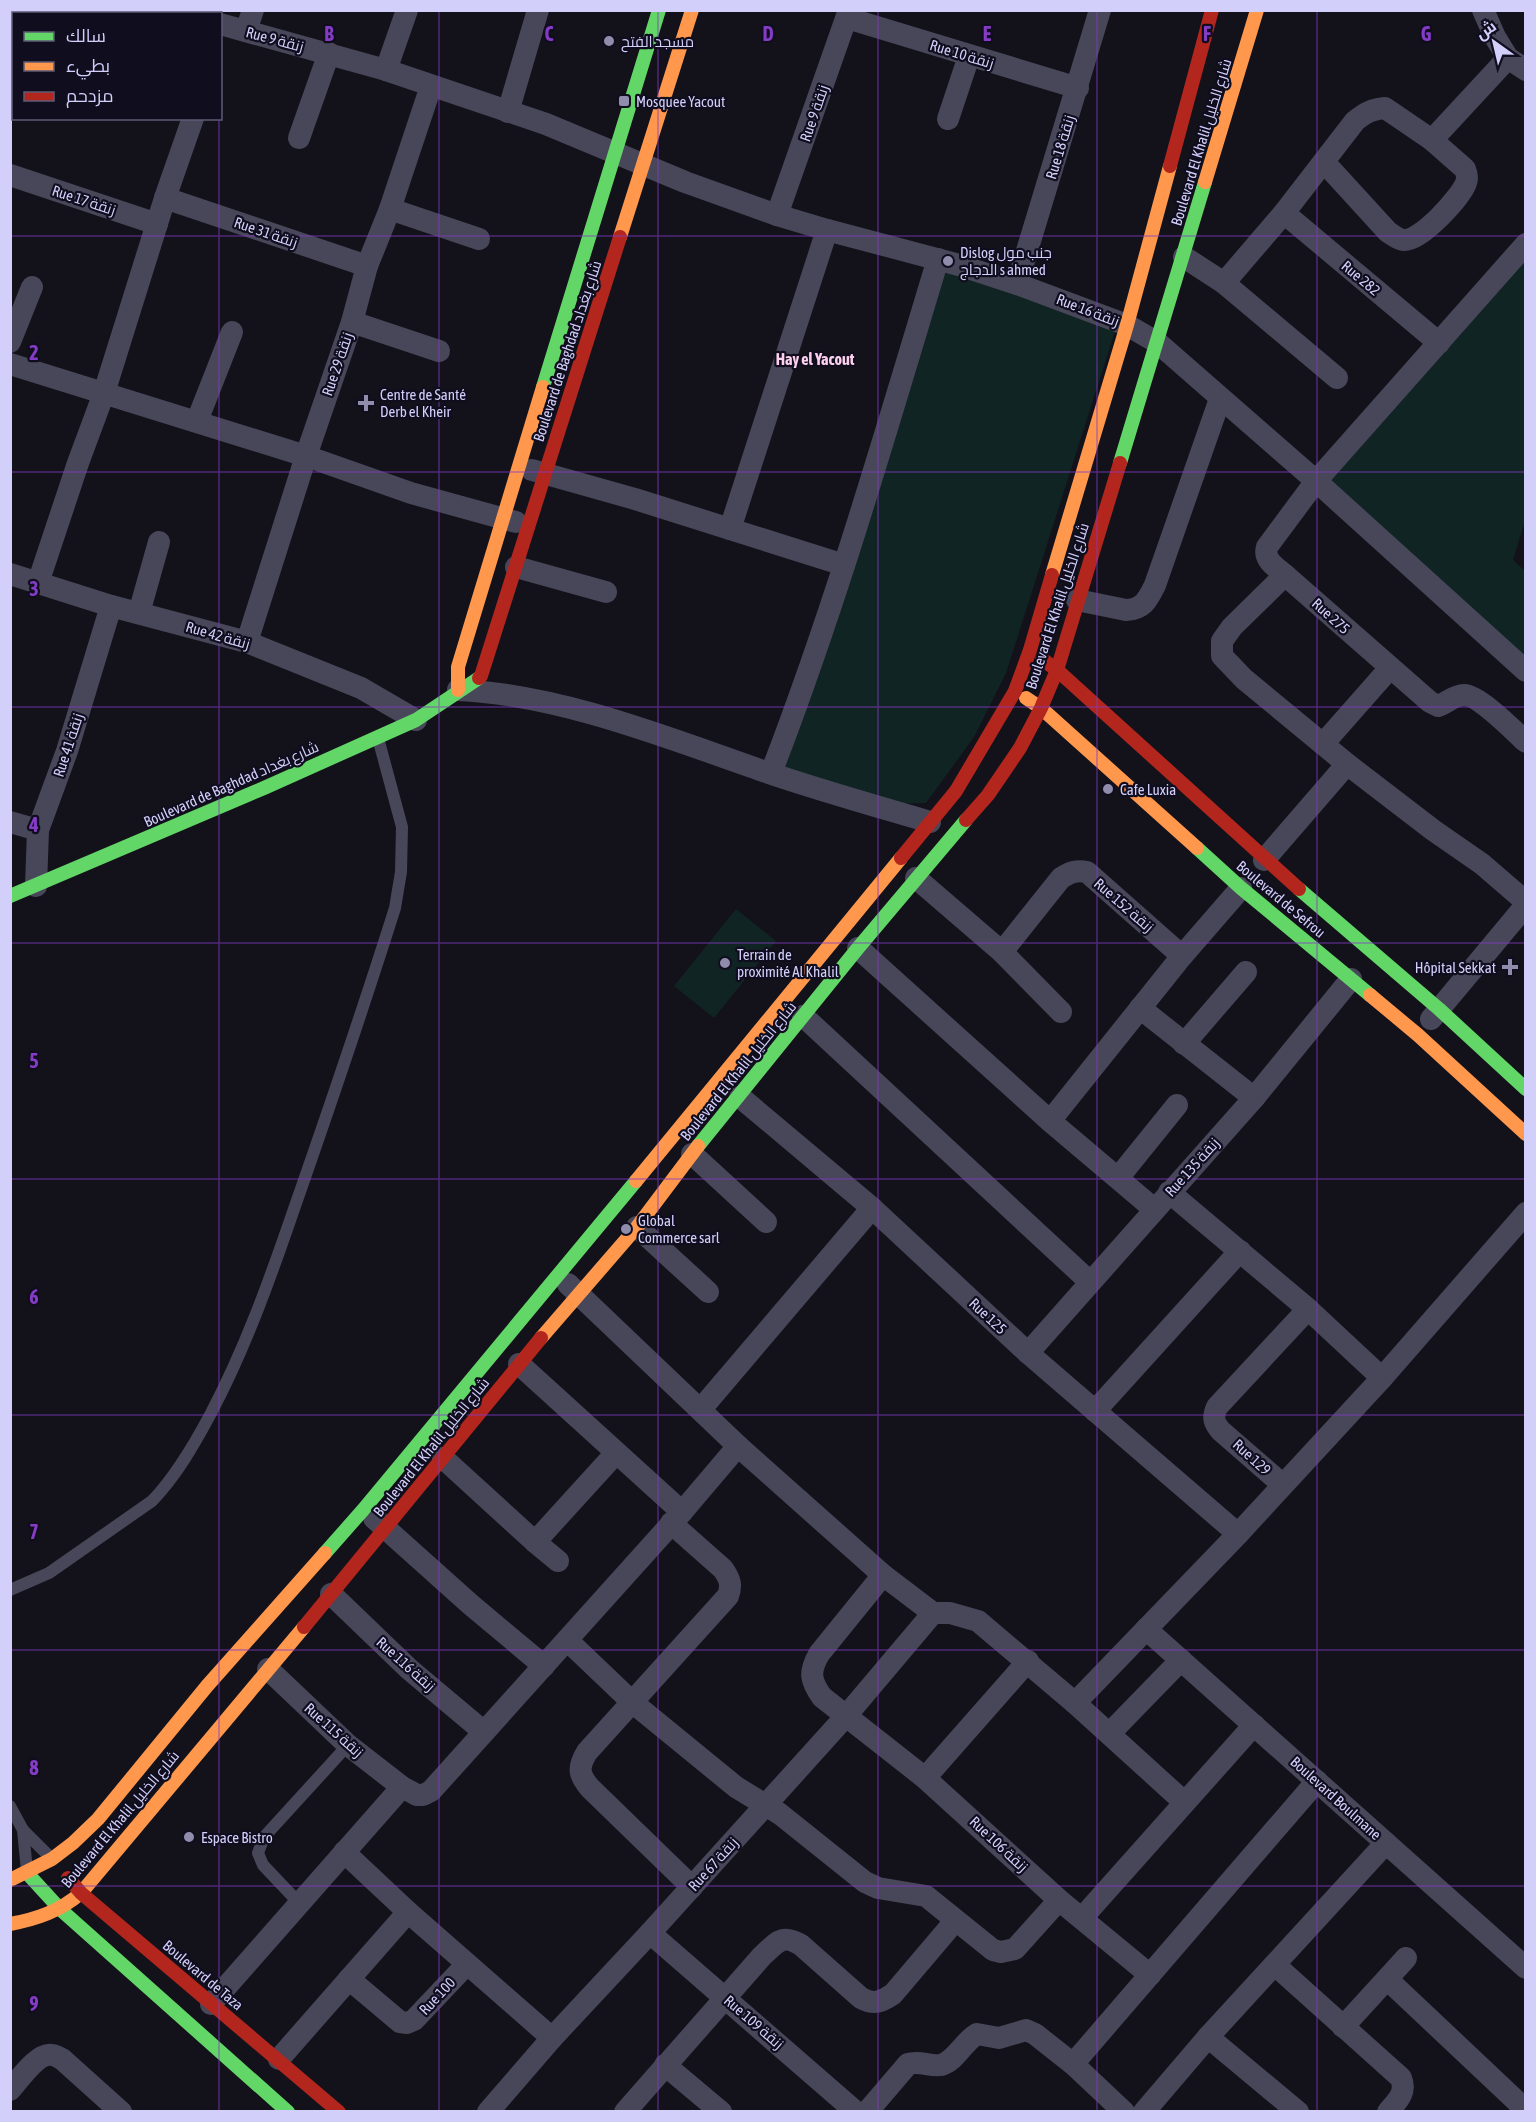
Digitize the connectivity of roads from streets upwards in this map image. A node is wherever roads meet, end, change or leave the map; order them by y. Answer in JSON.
{"nodes":[{"id":1,"x":406,"y":10,"type":"edge"},
{"id":2,"x":538,"y":10,"type":"edge"},
{"id":3,"x":659,"y":10,"type":"edge"},
{"id":4,"x":692,"y":10,"type":"edge"},
{"id":5,"x":1100,"y":10,"type":"edge"},
{"id":6,"x":1212,"y":10,"type":"edge"},
{"id":7,"x":1257,"y":10,"type":"edge"},
{"id":8,"x":1483,"y":10,"type":"edge"},
{"id":9,"x":848,"y":14,"type":"edge"},
{"id":10,"x":249,"y":21,"type":"edge"},
{"id":11,"x":222,"y":27,"type":"edge"},
{"id":12,"x":329,"y":53,"type":"junction"},
{"id":13,"x":969,"y":56,"type":"junction"},
{"id":14,"x":1517,"y":64,"type":"edge"},
{"id":15,"x":386,"y":70,"type":"junction"},
{"id":16,"x":431,"y":86,"type":"junction"},
{"id":17,"x":1078,"y":87,"type":"junction"},
{"id":18,"x":508,"y":112,"type":"junction"},
{"id":19,"x":948,"y":119,"type":"dead end"},
{"id":20,"x":192,"y":120,"type":"edge"},
{"id":21,"x":299,"y":138,"type":"dead end"},
{"id":22,"x":1431,"y":140,"type":"junction"},
{"id":23,"x":614,"y":152,"type":"junction"},
{"id":24,"x":1324,"y":162,"type":"junction"},
{"id":25,"x":643,"y":165,"type":"junction"},
{"id":26,"x":10,"y":175,"type":"edge"},
{"id":27,"x":165,"y":198,"type":"junction"},
{"id":28,"x":390,"y":209,"type":"junction"},
{"id":29,"x":1284,"y":213,"type":"junction"},
{"id":30,"x":777,"y":215,"type":"junction"},
{"id":31,"x":158,"y":224,"type":"junction"},
{"id":32,"x":827,"y":230,"type":"junction"},
{"id":33,"x":479,"y":239,"type":"dead end"},
{"id":34,"x":1526,"y":244,"type":"edge"},
{"id":35,"x":1184,"y":257,"type":"junction"},
{"id":36,"x":938,"y":259,"type":"junction"},
{"id":37,"x":367,"y":266,"type":"junction"},
{"id":38,"x":1224,"y":283,"type":"junction"},
{"id":39,"x":1017,"y":284,"type":"junction"},
{"id":40,"x":32,"y":286,"type":"dead end"},
{"id":41,"x":352,"y":322,"type":"junction"},
{"id":42,"x":1127,"y":325,"type":"junction"},
{"id":43,"x":232,"y":332,"type":"dead end"},
{"id":44,"x":10,"y":342,"type":"edge"},
{"id":45,"x":1438,"y":343,"type":"junction"},
{"id":46,"x":1158,"y":344,"type":"junction"},
{"id":47,"x":439,"y":351,"type":"dead end"},
{"id":48,"x":10,"y":364,"type":"edge"},
{"id":49,"x":1337,"y":378,"type":"dead end"},
{"id":50,"x":104,"y":393,"type":"junction"},
{"id":51,"x":1220,"y":399,"type":"junction"},
{"id":52,"x":197,"y":421,"type":"junction"},
{"id":53,"x":306,"y":456,"type":"junction"},
{"id":54,"x":519,"y":466,"type":"junction"},
{"id":55,"x":545,"y":473,"type":"junction"},
{"id":56,"x":1316,"y":481,"type":"junction"},
{"id":57,"x":503,"y":518,"type":"junction"},
{"id":58,"x":528,"y":526,"type":"junction"},
{"id":59,"x":730,"y":529,"type":"junction"},
{"id":60,"x":159,"y":542,"type":"dead end"},
{"id":61,"x":844,"y":565,"type":"junction"},
{"id":62,"x":516,"y":567,"type":"junction"},
{"id":63,"x":10,"y":574,"type":"edge"},
{"id":64,"x":1285,"y":576,"type":"junction"},
{"id":65,"x":38,"y":583,"type":"junction"},
{"id":66,"x":606,"y":592,"type":"dead end"},
{"id":67,"x":1077,"y":600,"type":"junction"},
{"id":68,"x":111,"y":606,"type":"junction"},
{"id":69,"x":139,"y":613,"type":"junction"},
{"id":70,"x":247,"y":642,"type":"junction"},
{"id":71,"x":1030,"y":650,"type":"junction"},
{"id":72,"x":1390,"y":668,"type":"junction"},
{"id":73,"x":1057,"y":670,"type":"junction"},
{"id":74,"x":1526,"y":671,"type":"edge"},
{"id":75,"x":458,"y":690,"type":"junction"},
{"id":76,"x":1015,"y":691,"type":"junction"},
{"id":77,"x":1041,"y":708,"type":"junction"},
{"id":78,"x":416,"y":720,"type":"junction"},
{"id":79,"x":1526,"y":742,"type":"edge"},
{"id":80,"x":1323,"y":744,"type":"junction"},
{"id":81,"x":1347,"y":764,"type":"junction"},
{"id":82,"x":771,"y":773,"type":"junction"},
{"id":83,"x":870,"y":805,"type":"junction"},
{"id":84,"x":10,"y":822,"type":"edge"},
{"id":85,"x":930,"y":822,"type":"junction"},
{"id":86,"x":38,"y":830,"type":"junction"},
{"id":87,"x":915,"y":842,"type":"junction"},
{"id":88,"x":1264,"y":860,"type":"junction"},
{"id":89,"x":916,"y":878,"type":"junction"},
{"id":90,"x":36,"y":886,"type":"junction"},
{"id":91,"x":1241,"y":888,"type":"junction"},
{"id":92,"x":10,"y":896,"type":"edge"},
{"id":93,"x":1526,"y":904,"type":"edge"},
{"id":94,"x":858,"y":948,"type":"junction"},
{"id":95,"x":1002,"y":952,"type":"junction"},
{"id":96,"x":1182,"y":956,"type":"junction"},
{"id":97,"x":1246,"y":972,"type":"dead end"},
{"id":98,"x":1351,"y":979,"type":"junction"},
{"id":99,"x":1140,"y":1008,"type":"junction"},
{"id":100,"x":1439,"y":1009,"type":"junction"},
{"id":101,"x":1061,"y":1012,"type":"dead end"},
{"id":102,"x":803,"y":1016,"type":"junction"},
{"id":103,"x":1418,"y":1035,"type":"junction"},
{"id":104,"x":1184,"y":1044,"type":"junction"},
{"id":105,"x":1526,"y":1089,"type":"edge"},
{"id":106,"x":740,"y":1097,"type":"junction"},
{"id":107,"x":1254,"y":1098,"type":"junction"},
{"id":108,"x":1177,"y":1105,"type":"dead end"},
{"id":109,"x":1050,"y":1121,"type":"junction"},
{"id":110,"x":1526,"y":1134,"type":"edge"},
{"id":111,"x":692,"y":1154,"type":"junction"},
{"id":112,"x":1118,"y":1178,"type":"junction"},
{"id":113,"x":1169,"y":1192,"type":"junction"},
{"id":114,"x":872,"y":1208,"type":"junction"},
{"id":115,"x":1154,"y":1209,"type":"junction"},
{"id":116,"x":1526,"y":1213,"type":"edge"},
{"id":117,"x":766,"y":1222,"type":"dead end"},
{"id":118,"x":637,"y":1227,"type":"junction"},
{"id":119,"x":1240,"y":1251,"type":"junction"},
{"id":120,"x":559,"y":1276,"type":"junction"},
{"id":121,"x":1090,"y":1282,"type":"junction"},
{"id":122,"x":708,"y":1292,"type":"dead end"},
{"id":123,"x":579,"y":1293,"type":"junction"},
{"id":124,"x":1308,"y":1309,"type":"junction"},
{"id":125,"x":1028,"y":1353,"type":"junction"},
{"id":126,"x":519,"y":1364,"type":"junction"},
{"id":127,"x":1382,"y":1378,"type":"junction"},
{"id":128,"x":701,"y":1409,"type":"junction"},
{"id":129,"x":1095,"y":1411,"type":"junction"},
{"id":130,"x":738,"y":1446,"type":"junction"},
{"id":131,"x":616,"y":1453,"type":"junction"},
{"id":132,"x":443,"y":1458,"type":"junction"},
{"id":133,"x":1282,"y":1484,"type":"junction"},
{"id":134,"x":363,"y":1510,"type":"junction"},
{"id":135,"x":677,"y":1517,"type":"junction"},
{"id":136,"x":386,"y":1528,"type":"junction"},
{"id":137,"x":1238,"y":1534,"type":"junction"},
{"id":138,"x":535,"y":1542,"type":"junction"},
{"id":139,"x":558,"y":1561,"type":"dead end"},
{"id":140,"x":883,"y":1575,"type":"junction"},
{"id":141,"x":331,"y":1594,"type":"junction"},
{"id":142,"x":933,"y":1613,"type":"junction"},
{"id":143,"x":1146,"y":1629,"type":"junction"},
{"id":144,"x":567,"y":1640,"type":"junction"},
{"id":145,"x":1181,"y":1660,"type":"junction"},
{"id":146,"x":1028,"y":1661,"type":"junction"},
{"id":147,"x":543,"y":1666,"type":"junction"},
{"id":148,"x":268,"y":1669,"type":"junction"},
{"id":149,"x":221,"y":1697,"type":"junction"},
{"id":150,"x":632,"y":1702,"type":"junction"},
{"id":151,"x":1075,"y":1703,"type":"junction"},
{"id":152,"x":846,"y":1716,"type":"junction"},
{"id":153,"x":1254,"y":1725,"type":"junction"},
{"id":154,"x":484,"y":1732,"type":"junction"},
{"id":155,"x":1110,"y":1733,"type":"junction"},
{"id":156,"x":925,"y":1778,"type":"junction"},
{"id":157,"x":1317,"y":1781,"type":"junction"},
{"id":158,"x":402,"y":1787,"type":"junction"},
{"id":159,"x":1184,"y":1802,"type":"junction"},
{"id":160,"x":766,"y":1804,"type":"junction"},
{"id":161,"x":1386,"y":1843,"type":"junction"},
{"id":162,"x":344,"y":1852,"type":"junction"},
{"id":163,"x":52,"y":1859,"type":"junction"},
{"id":164,"x":27,"y":1873,"type":"junction"},
{"id":165,"x":10,"y":1880,"type":"edge"},
{"id":166,"x":692,"y":1887,"type":"junction"},
{"id":167,"x":81,"y":1893,"type":"junction"},
{"id":168,"x":1059,"y":1900,"type":"junction"},
{"id":169,"x":60,"y":1909,"type":"junction"},
{"id":170,"x":408,"y":1912,"type":"junction"},
{"id":171,"x":1082,"y":1918,"type":"junction"},
{"id":172,"x":955,"y":1921,"type":"junction"},
{"id":173,"x":11,"y":1927,"type":"edge"},
{"id":174,"x":650,"y":1933,"type":"junction"},
{"id":175,"x":1406,"y":1958,"type":"dead end"},
{"id":176,"x":467,"y":1964,"type":"junction"},
{"id":177,"x":1275,"y":1965,"type":"junction"},
{"id":178,"x":1526,"y":1968,"type":"edge"},
{"id":179,"x":1150,"y":1975,"type":"junction"},
{"id":180,"x":349,"y":1979,"type":"junction"},
{"id":181,"x":1387,"y":1979,"type":"junction"},
{"id":182,"x":726,"y":1997,"type":"junction"},
{"id":183,"x":211,"y":2004,"type":"junction"},
{"id":184,"x":1343,"y":2027,"type":"junction"},
{"id":185,"x":1208,"y":2037,"type":"junction"},
{"id":186,"x":552,"y":2038,"type":"junction"},
{"id":187,"x":279,"y":2059,"type":"junction"},
{"id":188,"x":1073,"y":2064,"type":"junction"},
{"id":189,"x":665,"y":2065,"type":"junction"},
{"id":190,"x":10,"y":2090,"type":"edge"},
{"id":191,"x":1156,"y":2107,"type":"edge"},
{"id":192,"x":1526,"y":2110,"type":"edge"},
{"id":193,"x":121,"y":2112,"type":"edge"},
{"id":194,"x":288,"y":2112,"type":"edge"},
{"id":195,"x":339,"y":2112,"type":"edge"},
{"id":196,"x":488,"y":2112,"type":"edge"},
{"id":197,"x":625,"y":2112,"type":"edge"},
{"id":198,"x":721,"y":2112,"type":"edge"},
{"id":199,"x":856,"y":2112,"type":"edge"},
{"id":200,"x":867,"y":2112,"type":"edge"},
{"id":201,"x":1124,"y":2112,"type":"edge"},
{"id":202,"x":1299,"y":2112,"type":"edge"},
{"id":203,"x":1388,"y":2112,"type":"edge"}],
"edges":[{"from":1,"to":15,"type":"street"},
{"from":2,"to":18,"type":"street"},
{"from":3,"to":23,"type":"street","name":"Boulevard de Baghdad شارع بغداد"},
{"from":4,"to":25,"type":"street","name":"Boulevard de Baghdad شارع بغداد"},
{"from":5,"to":17,"type":"street","name":"Rue 18 زنقة"},
{"from":6,"to":42,"type":"street","name":"Boulevard El Khalil شارع الخليل"},
{"from":7,"to":35,"type":"street","name":"Boulevard El Khalil شارع الخليل"},
{"from":8,"to":14,"type":"street"},
{"from":9,"to":13,"type":"street","name":"Rue 10 زنقة"},
{"from":9,"to":30,"type":"street","name":"Rue 9 زنقة"},
{"from":10,"to":11,"type":"street","name":"Rue 9 زنقة"},
{"from":10,"to":12,"type":"street","name":"Rue 9 زنقة"},
{"from":12,"to":15,"type":"street","name":"Rue 9 زنقة"},
{"from":12,"to":21,"type":"street"},
{"from":13,"to":17,"type":"street","name":"Rue 10 زنقة"},
{"from":13,"to":19,"type":"street"},
{"from":14,"to":22,"type":"street"},
{"from":15,"to":16,"type":"street","name":"Rue 9 زنقة"},
{"from":16,"to":18,"type":"street","name":"Rue 9 زنقة"},
{"from":16,"to":28,"type":"street","name":"Rue 29 زنقة"},
{"from":17,"to":39,"type":"street","name":"Rue 18 زنقة"},
{"from":18,"to":23,"type":"street","name":"Rue 9 زنقة"},
{"from":20,"to":27,"type":"street"},
{"from":22,"to":24,"type":"street"},
{"from":22,"to":24,"type":"street"},
{"from":23,"to":25,"type":"street","name":"Rue 9 زنقة"},
{"from":23,"to":54,"type":"street","name":"Boulevard de Baghdad شارع بغداد"},
{"from":24,"to":29,"type":"street"},
{"from":25,"to":30,"type":"street","name":"Rue 16 زنقة"},
{"from":25,"to":55,"type":"street","name":"Boulevard de Baghdad شارع بغداد"},
{"from":26,"to":31,"type":"street","name":"Rue 17 زنقة"},
{"from":27,"to":31,"type":"street"},
{"from":27,"to":37,"type":"street","name":"Rue 31 زنقة"},
{"from":28,"to":33,"type":"street"},
{"from":28,"to":37,"type":"street","name":"Rue 29 زنقة"},
{"from":29,"to":38,"type":"street"},
{"from":29,"to":45,"type":"street","name":"Rue 282"},
{"from":30,"to":32,"type":"street","name":"Rue 16 زنقة"},
{"from":31,"to":50,"type":"street"},
{"from":32,"to":36,"type":"street","name":"Rue 16 زنقة"},
{"from":32,"to":59,"type":"street"},
{"from":34,"to":45,"type":"street"},
{"from":35,"to":38,"type":"street"},
{"from":35,"to":46,"type":"street","name":"Boulevard El Khalil شارع الخليل"},
{"from":36,"to":39,"type":"street","name":"Rue 16 زنقة"},
{"from":36,"to":61,"type":"street"},
{"from":37,"to":41,"type":"street","name":"Rue 29 زنقة"},
{"from":38,"to":49,"type":"street"},
{"from":39,"to":42,"type":"street","name":"Rue 16 زنقة"},
{"from":40,"to":44,"type":"street"},
{"from":41,"to":47,"type":"street"},
{"from":41,"to":53,"type":"street","name":"Rue 29 زنقة"},
{"from":42,"to":46,"type":"street","name":"Rue 16 زنقة"},
{"from":42,"to":71,"type":"street","name":"Boulevard El Khalil شارع الخليل"},
{"from":43,"to":52,"type":"street"},
{"from":45,"to":56,"type":"street"},
{"from":46,"to":51,"type":"street","name":"Rue 16 زنقة"},
{"from":46,"to":67,"type":"street","name":"Boulevard El Khalil شارع الخليل"},
{"from":48,"to":50,"type":"street"},
{"from":50,"to":52,"type":"street"},
{"from":50,"to":65,"type":"street"},
{"from":51,"to":56,"type":"street","name":"Rue 16 زنقة"},
{"from":51,"to":67,"type":"street"},
{"from":52,"to":53,"type":"street"},
{"from":53,"to":57,"type":"street"},
{"from":53,"to":70,"type":"street","name":"Rue 29 زنقة"},
{"from":54,"to":55,"type":"street"},
{"from":54,"to":57,"type":"street","name":"Boulevard de Baghdad شارع بغداد"},
{"from":55,"to":58,"type":"street","name":"Boulevard de Baghdad شارع بغداد"},
{"from":55,"to":59,"type":"street"},
{"from":56,"to":64,"type":"street","name":"Rue 275"},
{"from":56,"to":74,"type":"street","name":"Rue 16 زنقة"},
{"from":57,"to":58,"type":"street"},
{"from":57,"to":75,"type":"street","name":"Boulevard de Baghdad شارع بغداد"},
{"from":58,"to":62,"type":"street","name":"Boulevard de Baghdad شارع بغداد"},
{"from":59,"to":61,"type":"street"},
{"from":60,"to":69,"type":"street"},
{"from":61,"to":82,"type":"street"},
{"from":62,"to":66,"type":"street"},
{"from":62,"to":75,"type":"street","name":"Boulevard de Baghdad شارع بغداد"},
{"from":63,"to":65,"type":"street","name":"Rue 42 زنقة"},
{"from":64,"to":72,"type":"street","name":"Rue 275"},
{"from":64,"to":80,"type":"street"},
{"from":65,"to":68,"type":"street","name":"Rue 42 زنقة"},
{"from":67,"to":73,"type":"street","name":"Boulevard El Khalil شارع الخليل"},
{"from":68,"to":69,"type":"street","name":"Rue 42 زنقة"},
{"from":68,"to":86,"type":"street","name":"Rue 41 زنقة"},
{"from":69,"to":70,"type":"street","name":"Rue 42 زنقة"},
{"from":70,"to":78,"type":"street","name":"Rue 42 زنقة"},
{"from":71,"to":73,"type":"street","name":"Boulevard de Sefrou"},
{"from":71,"to":76,"type":"street","name":"Boulevard El Khalil شارع الخليل"},
{"from":72,"to":79,"type":"street","name":"Rue 275"},
{"from":72,"to":80,"type":"street"},
{"from":73,"to":77,"type":"street","name":"Boulevard El Khalil شارع الخليل"},
{"from":73,"to":88,"type":"street","name":"Boulevard de Sefrou"},
{"from":75,"to":78,"type":"street","name":"Boulevard de Baghdad شارع بغداد"},
{"from":75,"to":82,"type":"street"},
{"from":76,"to":77,"type":"street","name":"Boulevard de Sefrou"},
{"from":76,"to":85,"type":"street","name":"Boulevard El Khalil شارع الخليل"},
{"from":77,"to":89,"type":"street","name":"Boulevard El Khalil شارع الخليل"},
{"from":77,"to":91,"type":"street","name":"Boulevard de Sefrou"},
{"from":78,"to":90,"type":"street","name":"Boulevard de Baghdad شارع بغداد"},
{"from":80,"to":81,"type":"street"},
{"from":81,"to":88,"type":"street"},
{"from":81,"to":93,"type":"street"},
{"from":82,"to":83,"type":"street"},
{"from":83,"to":85,"type":"street"},
{"from":83,"to":87,"type":"street"},
{"from":84,"to":86,"type":"street"},
{"from":85,"to":87,"type":"street","name":"Boulevard El Khalil شارع الخليل"},
{"from":86,"to":90,"type":"street","name":"Rue 41 زنقة"},
{"from":87,"to":120,"type":"street","name":"Boulevard El Khalil شارع الخليل"},
{"from":88,"to":100,"type":"street","name":"Boulevard de Sefrou"},
{"from":89,"to":94,"type":"street","name":"Boulevard El Khalil شارع الخليل"},
{"from":89,"to":95,"type":"street"},
{"from":90,"to":92,"type":"street","name":"Boulevard de Baghdad شارع بغداد"},
{"from":91,"to":96,"type":"street"},
{"from":91,"to":98,"type":"street","name":"Boulevard de Sefrou"},
{"from":93,"to":100,"type":"street"},
{"from":94,"to":102,"type":"street","name":"Boulevard El Khalil شارع الخليل"},
{"from":94,"to":109,"type":"street"},
{"from":95,"to":96,"type":"street","name":"Rue 152 زنقة"},
{"from":95,"to":101,"type":"street"},
{"from":96,"to":99,"type":"street"},
{"from":97,"to":104,"type":"street"},
{"from":98,"to":103,"type":"street","name":"Boulevard de Sefrou"},
{"from":98,"to":107,"type":"street","name":"Rue 135 زنقة"},
{"from":99,"to":104,"type":"street"},
{"from":99,"to":109,"type":"street"},
{"from":100,"to":103,"type":"street"},
{"from":100,"to":105,"type":"street","name":"Boulevard de Sefrou"},
{"from":102,"to":106,"type":"street","name":"Boulevard El Khalil شارع الخليل"},
{"from":102,"to":121,"type":"street"},
{"from":103,"to":110,"type":"street","name":"Boulevard de Sefrou"},
{"from":104,"to":107,"type":"street"},
{"from":106,"to":111,"type":"street","name":"Boulevard El Khalil شارع الخليل"},
{"from":106,"to":114,"type":"street","name":"Rue 125"},
{"from":107,"to":113,"type":"street","name":"Rue 135 زنقة"},
{"from":108,"to":112,"type":"street"},
{"from":109,"to":112,"type":"street"},
{"from":111,"to":117,"type":"street"},
{"from":111,"to":118,"type":"street","name":"Boulevard El Khalil شارع الخليل"},
{"from":112,"to":115,"type":"street"},
{"from":113,"to":115,"type":"street","name":"Rue 135 زنقة"},
{"from":113,"to":119,"type":"street"},
{"from":114,"to":125,"type":"street","name":"Rue 125"},
{"from":114,"to":128,"type":"street"},
{"from":115,"to":121,"type":"street","name":"Rue 135 زنقة"},
{"from":116,"to":127,"type":"street"},
{"from":118,"to":122,"type":"street"},
{"from":118,"to":123,"type":"street","name":"Boulevard El Khalil شارع الخليل"},
{"from":119,"to":124,"type":"street"},
{"from":119,"to":129,"type":"street"},
{"from":120,"to":123,"type":"street"},
{"from":120,"to":134,"type":"street","name":"Boulevard El Khalil شارع الخليل"},
{"from":121,"to":125,"type":"street","name":"Rue 135 زنقة"},
{"from":123,"to":126,"type":"street","name":"Boulevard El Khalil شارع الخليل"},
{"from":123,"to":128,"type":"street"},
{"from":124,"to":127,"type":"street"},
{"from":124,"to":133,"type":"street","name":"Rue 129"},
{"from":125,"to":129,"type":"street","name":"Rue 125"},
{"from":126,"to":131,"type":"street"},
{"from":126,"to":132,"type":"street","name":"Boulevard El Khalil شارع الخليل"},
{"from":127,"to":133,"type":"street"},
{"from":128,"to":130,"type":"street"},
{"from":129,"to":137,"type":"street","name":"Rue 125"},
{"from":130,"to":135,"type":"street"},
{"from":130,"to":140,"type":"street"},
{"from":131,"to":135,"type":"street"},
{"from":131,"to":138,"type":"street"},
{"from":132,"to":136,"type":"street","name":"Boulevard El Khalil شارع الخليل"},
{"from":132,"to":138,"type":"street"},
{"from":133,"to":137,"type":"street"},
{"from":134,"to":136,"type":"street"},
{"from":134,"to":149,"type":"street","name":"Boulevard El Khalil شارع الخليل"},
{"from":135,"to":144,"type":"street"},
{"from":135,"to":150,"type":"street"},
{"from":136,"to":141,"type":"street","name":"Boulevard El Khalil شارع الخليل"},
{"from":136,"to":147,"type":"street"},
{"from":137,"to":143,"type":"street"},
{"from":138,"to":139,"type":"street"},
{"from":140,"to":142,"type":"street"},
{"from":140,"to":152,"type":"street","name":"Rue 106 زنقة"},
{"from":141,"to":148,"type":"street","name":"Boulevard El Khalil شارع الخليل"},
{"from":141,"to":154,"type":"street","name":"Rue 116 زنقة"},
{"from":142,"to":146,"type":"street"},
{"from":142,"to":152,"type":"street","name":"Rue 67 زنقة"},
{"from":143,"to":145,"type":"street","name":"Boulevard Boulmane"},
{"from":143,"to":151,"type":"street"},
{"from":144,"to":147,"type":"street"},
{"from":144,"to":150,"type":"street"},
{"from":145,"to":153,"type":"street","name":"Boulevard Boulmane"},
{"from":145,"to":155,"type":"street"},
{"from":146,"to":151,"type":"street"},
{"from":146,"to":156,"type":"street"},
{"from":147,"to":154,"type":"street"},
{"from":148,"to":149,"type":"street","name":"Boulevard El Khalil شارع الخليل"},
{"from":148,"to":158,"type":"street","name":"Rue 115 زنقة"},
{"from":149,"to":163,"type":"street","name":"Boulevard El Khalil شارع الخليل"},
{"from":149,"to":167,"type":"street","name":"Boulevard El Khalil شارع الخليل"},
{"from":150,"to":160,"type":"street"},
{"from":150,"to":166,"type":"street"},
{"from":151,"to":155,"type":"street"},
{"from":152,"to":156,"type":"street","name":"Rue 106 زنقة"},
{"from":152,"to":160,"type":"street","name":"Rue 67 زنقة"},
{"from":153,"to":157,"type":"street","name":"Boulevard Boulmane"},
{"from":153,"to":159,"type":"street"},
{"from":154,"to":158,"type":"street"},
{"from":155,"to":159,"type":"street"},
{"from":156,"to":168,"type":"street","name":"Rue 106 زنقة"},
{"from":157,"to":161,"type":"street","name":"Boulevard Boulmane"},
{"from":157,"to":179,"type":"street"},
{"from":158,"to":162,"type":"street"},
{"from":159,"to":171,"type":"street"},
{"from":160,"to":166,"type":"street","name":"Rue 67 زنقة"},
{"from":160,"to":172,"type":"street"},
{"from":161,"to":177,"type":"street"},
{"from":161,"to":178,"type":"street","name":"Boulevard Boulmane"},
{"from":162,"to":170,"type":"street"},
{"from":162,"to":183,"type":"street"},
{"from":163,"to":164,"type":"street","name":"Boulevard El Khalil شارع الخليل"},
{"from":163,"to":167,"type":"street","name":"Boulevard de Taza"},
{"from":164,"to":165,"type":"street","name":"Boulevard El Khalil شارع الخليل"},
{"from":164,"to":169,"type":"street"},
{"from":166,"to":174,"type":"street","name":"Rue 67 زنقة"},
{"from":167,"to":169,"type":"street","name":"Boulevard El Khalil شارع الخليل"},
{"from":167,"to":183,"type":"street","name":"Boulevard de Taza"},
{"from":168,"to":171,"type":"street","name":"Rue 106 زنقة"},
{"from":168,"to":172,"type":"street"},
{"from":169,"to":173,"type":"street","name":"Boulevard El Khalil شارع الخليل"},
{"from":169,"to":194,"type":"street"},
{"from":170,"to":176,"type":"street"},
{"from":170,"to":180,"type":"street"},
{"from":171,"to":179,"type":"street","name":"Rue 106 زنقة"},
{"from":172,"to":182,"type":"street"},
{"from":174,"to":182,"type":"street","name":"Rue 109 زنقة"},
{"from":174,"to":186,"type":"street","name":"Rue 67 زنقة"},
{"from":175,"to":181,"type":"street"},
{"from":176,"to":180,"type":"street","name":"Rue 100"},
{"from":176,"to":186,"type":"street"},
{"from":177,"to":184,"type":"street"},
{"from":177,"to":185,"type":"street"},
{"from":179,"to":188,"type":"street"},
{"from":180,"to":187,"type":"street"},
{"from":181,"to":184,"type":"street"},
{"from":181,"to":192,"type":"street"},
{"from":182,"to":189,"type":"street"},
{"from":182,"to":199,"type":"street","name":"Rue 109 زنقة"},
{"from":183,"to":187,"type":"street","name":"Boulevard de Taza"},
{"from":184,"to":203,"type":"street"},
{"from":185,"to":191,"type":"street"},
{"from":185,"to":202,"type":"street"},
{"from":186,"to":196,"type":"street","name":"Rue 67 زنقة"},
{"from":187,"to":195,"type":"street","name":"Boulevard de Taza"},
{"from":188,"to":200,"type":"street"},
{"from":188,"to":201,"type":"street"},
{"from":189,"to":197,"type":"street"},
{"from":189,"to":198,"type":"street"},
{"from":190,"to":193,"type":"street"}]}
